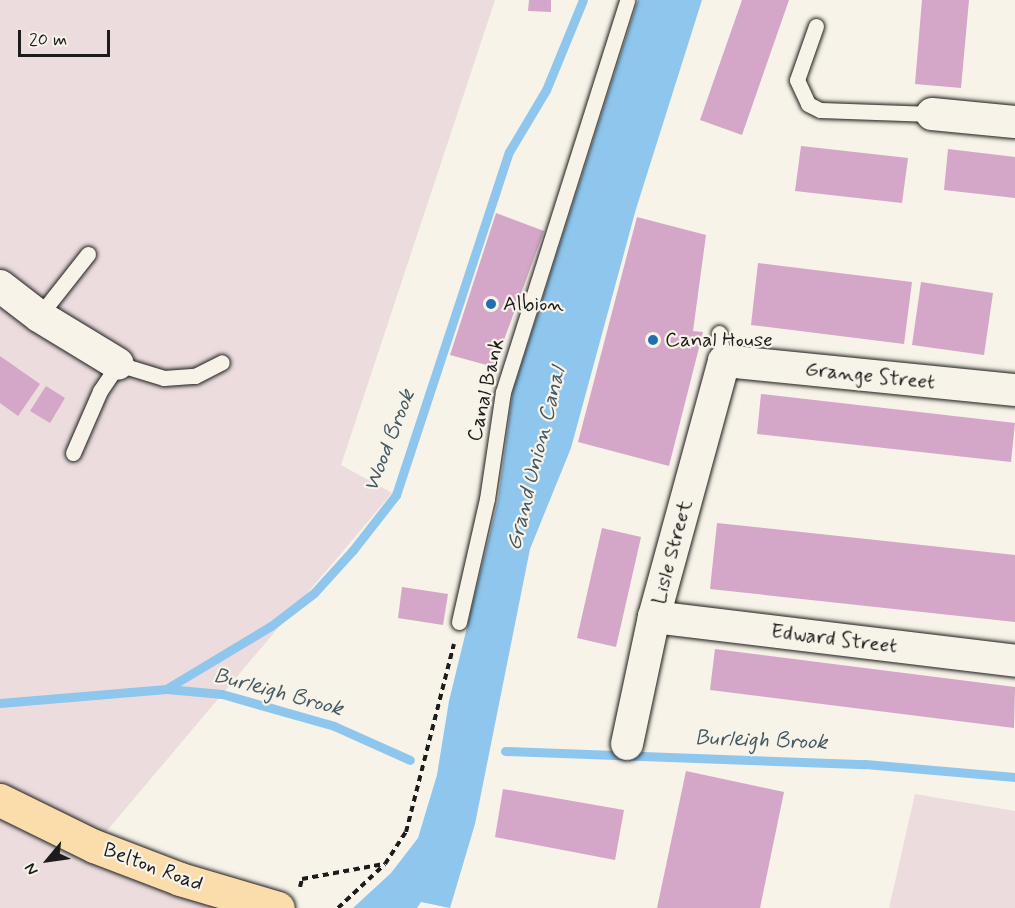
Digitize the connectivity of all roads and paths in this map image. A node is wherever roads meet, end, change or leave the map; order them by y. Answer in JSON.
{"nodes":[{"id":1,"x":627,"y":0,"type":"edge"},
{"id":2,"x":816,"y":26,"type":"dead end"},
{"id":3,"x":932,"y":114,"type":"joint"},
{"id":4,"x":1015,"y":122,"type":"edge"},
{"id":5,"x":88,"y":254,"type":"dead end"},
{"id":6,"x":0,"y":286,"type":"edge"},
{"id":7,"x":39,"y":316,"type":"junction"},
{"id":8,"x":722,"y":347,"type":"joint"},
{"id":9,"x":222,"y":362,"type":"dead end"},
{"id":10,"x":118,"y":364,"type":"junction"},
{"id":11,"x":1015,"y":390,"type":"edge"},
{"id":12,"x":73,"y":453,"type":"dead end"},
{"id":13,"x":654,"y":616,"type":"junction"},
{"id":14,"x":459,"y":622,"type":"joint"},
{"id":15,"x":1015,"y":661,"type":"edge"},
{"id":16,"x":627,"y":744,"type":"dead end"},
{"id":17,"x":0,"y":800,"type":"edge"},
{"id":18,"x":385,"y":864,"type":"junction"},
{"id":19,"x":288,"y":903,"type":"edge"},
{"id":20,"x":338,"y":908,"type":"edge"}],
"edges":[{"from":1,"to":14,"type":"lane","name":"Canal Bank"},
{"from":2,"to":3,"type":"lane"},
{"from":3,"to":4,"type":"street"},
{"from":5,"to":7,"type":"lane"},
{"from":6,"to":7,"type":"street"},
{"from":7,"to":10,"type":"street"},
{"from":8,"to":11,"type":"street","name":"Grange Street"},
{"from":8,"to":13,"type":"street","name":"Lisle Street"},
{"from":9,"to":10,"type":"lane"},
{"from":10,"to":12,"type":"lane"},
{"from":13,"to":15,"type":"street","name":"Edward Street"},
{"from":13,"to":16,"type":"street","name":"Lisle Street"},
{"from":14,"to":18,"type":"path"},
{"from":17,"to":19,"type":"main road","name":"Belton Road"},
{"from":18,"to":19,"type":"path"},
{"from":18,"to":20,"type":"path"}]}
